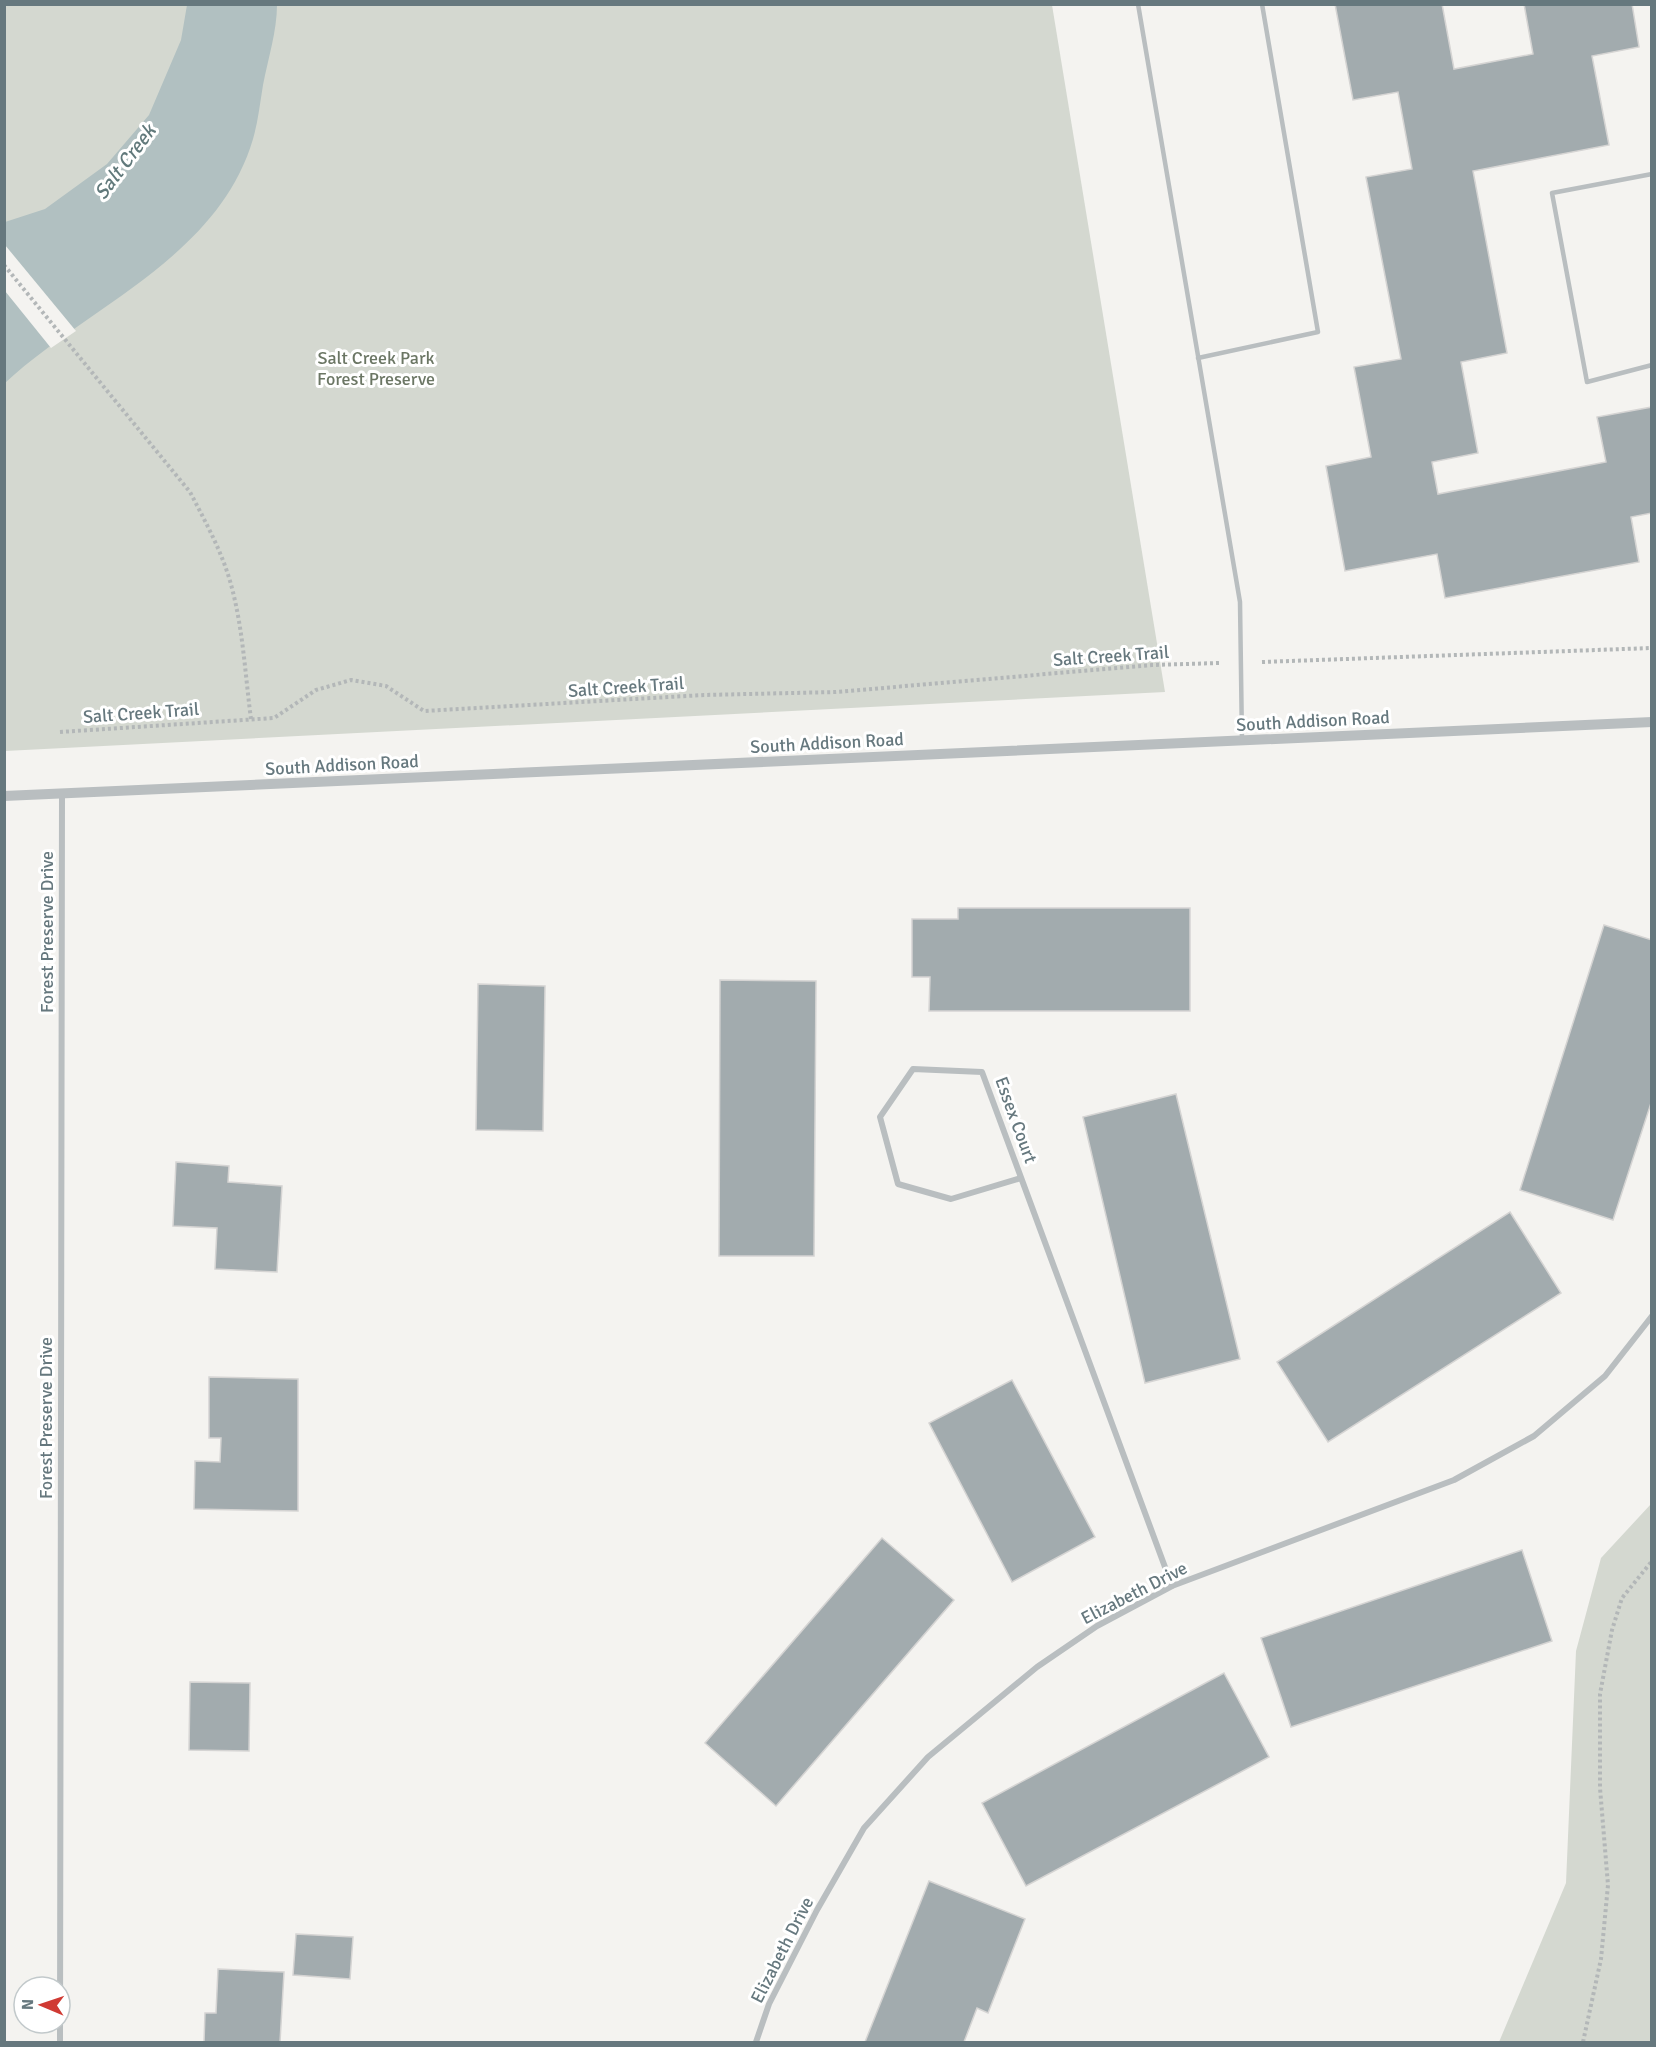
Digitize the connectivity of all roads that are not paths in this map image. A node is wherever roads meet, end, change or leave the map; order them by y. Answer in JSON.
{"nodes":[{"id":1,"x":1138,"y":4,"type":"edge"},
{"id":2,"x":1262,"y":4,"type":"edge"},
{"id":3,"x":1652,"y":174,"type":"edge"},
{"id":4,"x":1198,"y":358,"type":"junction"},
{"id":5,"x":1652,"y":365,"type":"edge"},
{"id":6,"x":1652,"y":722,"type":"edge"},
{"id":7,"x":1242,"y":741,"type":"junction"},
{"id":8,"x":62,"y":794,"type":"junction"},
{"id":9,"x":4,"y":796,"type":"edge"},
{"id":10,"x":1021,"y":1178,"type":"junction"},
{"id":11,"x":1652,"y":1316,"type":"edge"},
{"id":12,"x":1172,"y":1586,"type":"junction"},
{"id":13,"x":60,"y":2043,"type":"edge"},
{"id":14,"x":756,"y":2043,"type":"edge"}],
"edges":[{"from":1,"to":4,"type":"lane"},
{"from":2,"to":4,"type":"lane"},
{"from":3,"to":5,"type":"lane"},
{"from":4,"to":7,"type":"lane"},
{"from":6,"to":7,"type":"street","name":"South Addison Road"},
{"from":7,"to":8,"type":"street","name":"South Addison Road"},
{"from":8,"to":9,"type":"street","name":"South Addison Road"},
{"from":8,"to":13,"type":"street","name":"Forest Preserve Drive"},
{"from":10,"to":10,"type":"street","name":"Essex Court"},
{"from":10,"to":12,"type":"street","name":"Essex Court"},
{"from":11,"to":12,"type":"street","name":"Elizabeth Drive"},
{"from":12,"to":14,"type":"street","name":"Elizabeth Drive"}]}
